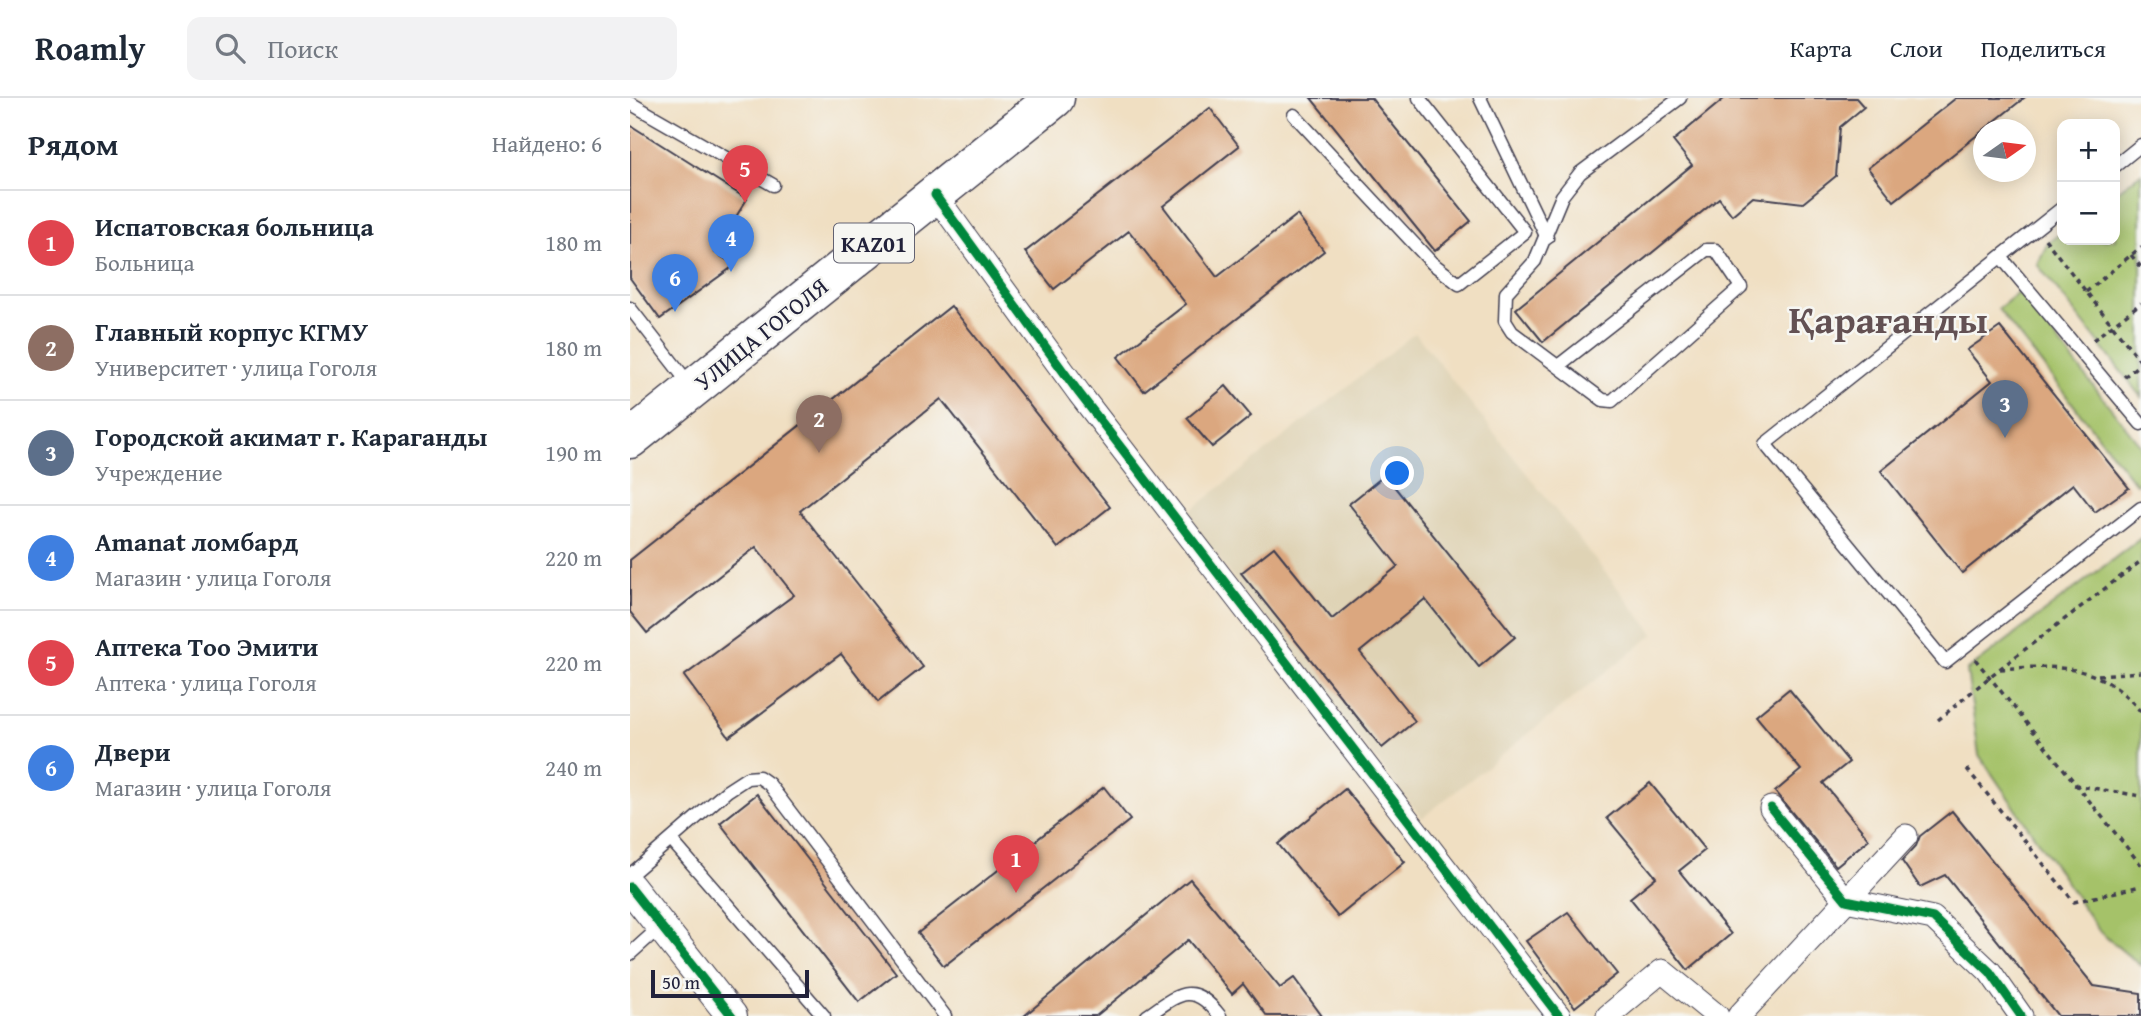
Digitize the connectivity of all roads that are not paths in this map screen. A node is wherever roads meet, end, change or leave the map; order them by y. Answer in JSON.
{"nodes":[{"id":1,"x":1055,"y":98,"type":"edge"},
{"id":2,"x":1419,"y":98,"type":"edge"},
{"id":3,"x":1480,"y":98,"type":"edge"},
{"id":4,"x":1680,"y":98,"type":"edge"},
{"id":5,"x":630,"y":103,"type":"edge"},
{"id":6,"x":1294,"y":115,"type":"dead end"},
{"id":7,"x":2141,"y":145,"type":"edge"},
{"id":8,"x":2120,"y":162,"type":"edge"},
{"id":9,"x":773,"y":185,"type":"dead end"},
{"id":10,"x":934,"y":195,"type":"junction"},
{"id":11,"x":2057,"y":212,"type":"edge"},
{"id":12,"x":1547,"y":238,"type":"junction"},
{"id":13,"x":2001,"y":257,"type":"junction"},
{"id":14,"x":630,"y":308,"type":"edge"},
{"id":15,"x":1558,"y":366,"type":"junction"},
{"id":16,"x":692,"y":388,"type":"junction"},
{"id":17,"x":2141,"y":424,"type":"edge"},
{"id":18,"x":630,"y":439,"type":"edge"},
{"id":19,"x":2141,"y":508,"type":"edge"},
{"id":20,"x":1771,"y":808,"type":"dead end"},
{"id":21,"x":1906,"y":836,"type":"dead end"},
{"id":22,"x":672,"y":841,"type":"junction"},
{"id":23,"x":630,"y":875,"type":"edge"},
{"id":24,"x":630,"y":887,"type":"edge"},
{"id":25,"x":1846,"y":900,"type":"junction"},
{"id":26,"x":661,"y":926,"type":"junction"},
{"id":27,"x":630,"y":954,"type":"edge"},
{"id":28,"x":732,"y":1016,"type":"edge"},
{"id":29,"x":824,"y":1016,"type":"edge"},
{"id":30,"x":945,"y":1016,"type":"edge"},
{"id":31,"x":1147,"y":1016,"type":"edge"},
{"id":32,"x":1220,"y":1016,"type":"edge"},
{"id":33,"x":1559,"y":1016,"type":"edge"},
{"id":34,"x":1608,"y":1016,"type":"edge"},
{"id":35,"x":1717,"y":1016,"type":"edge"},
{"id":36,"x":1739,"y":1016,"type":"edge"},
{"id":37,"x":2021,"y":1016,"type":"edge"}],
"edges":[{"from":1,"to":10,"type":"highway","name":"УЛИЦА ГОГОЛЯ","number":"KАZ01"},
{"from":2,"to":6,"type":"lane"},
{"from":3,"to":12,"type":"lane"},
{"from":4,"to":12,"type":"lane"},
{"from":5,"to":9,"type":"lane"},
{"from":7,"to":8,"type":"lane"},
{"from":10,"to":16,"type":"highway","name":"УЛИЦА ГОГОЛЯ","number":"KАZ01"},
{"from":10,"to":33,"type":"street"},
{"from":11,"to":13,"type":"lane"},
{"from":12,"to":15,"type":"lane"},
{"from":13,"to":17,"type":"lane"},
{"from":13,"to":19,"type":"lane"},
{"from":14,"to":16,"type":"lane"},
{"from":15,"to":15,"type":"lane"},
{"from":16,"to":18,"type":"highway","name":"УЛИЦА ГОГОЛЯ","number":"KАZ01"},
{"from":20,"to":25,"type":"street"},
{"from":21,"to":25,"type":"street"},
{"from":22,"to":23,"type":"lane"},
{"from":22,"to":29,"type":"lane"},
{"from":22,"to":30,"type":"lane"},
{"from":24,"to":26,"type":"street"},
{"from":25,"to":36,"type":"street"},
{"from":25,"to":37,"type":"street"},
{"from":26,"to":27,"type":"lane"},
{"from":26,"to":28,"type":"street"},
{"from":31,"to":32,"type":"lane"},
{"from":34,"to":35,"type":"street"}]}
